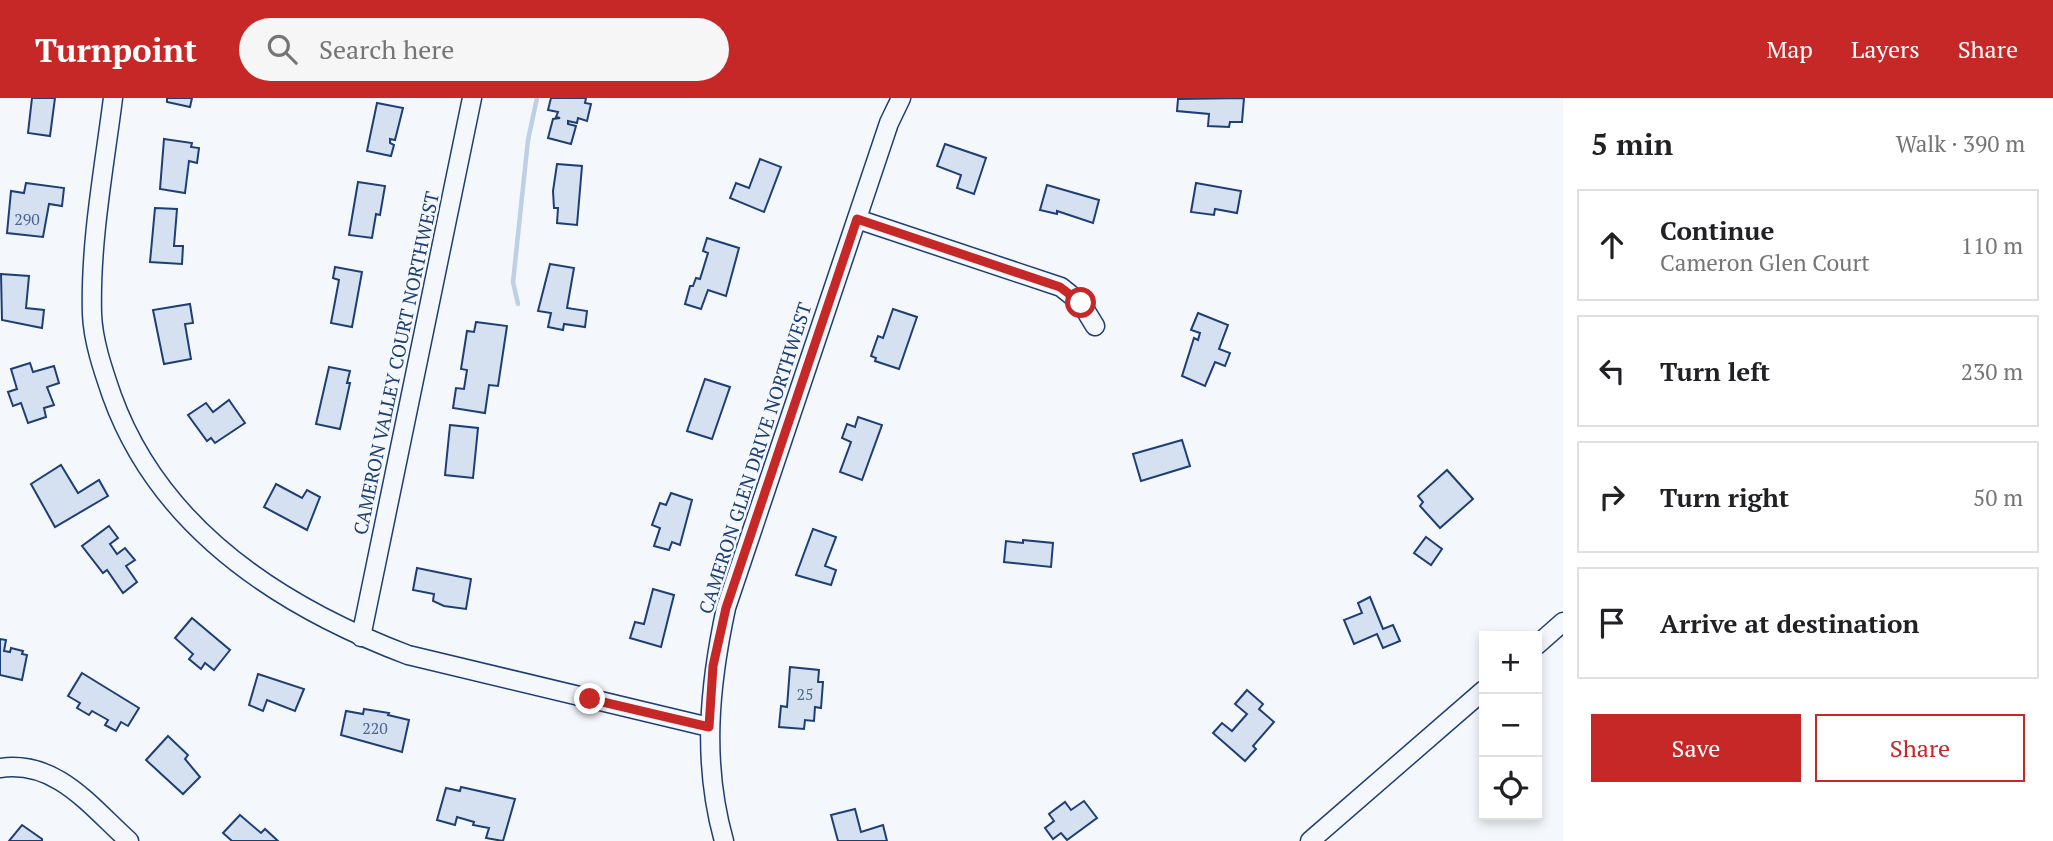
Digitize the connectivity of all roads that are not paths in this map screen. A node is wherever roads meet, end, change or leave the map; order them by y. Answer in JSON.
{"nodes":[{"id":1,"x":113,"y":98,"type":"edge"},
{"id":2,"x":472,"y":98,"type":"edge"},
{"id":3,"x":901,"y":98,"type":"edge"},
{"id":4,"x":857,"y":219,"type":"junction"},
{"id":5,"x":1095,"y":326,"type":"dead end"},
{"id":6,"x":1563,"y":622,"type":"edge"},
{"id":7,"x":361,"y":637,"type":"junction"},
{"id":8,"x":1542,"y":641,"type":"edge"},
{"id":9,"x":1479,"y":694,"type":"edge"},
{"id":10,"x":709,"y":727,"type":"junction"},
{"id":11,"x":0,"y":768,"type":"edge"},
{"id":12,"x":129,"y":841,"type":"edge"},
{"id":13,"x":724,"y":841,"type":"edge"},
{"id":14,"x":1310,"y":841,"type":"edge"}],
"edges":[{"from":1,"to":7,"type":"street"},
{"from":2,"to":7,"type":"street","name":"CAMERON VALLEY COURT NORTHWEST"},
{"from":3,"to":4,"type":"street","name":"CAMERON GLEN DRIVE NORTHWEST"},
{"from":4,"to":5,"type":"street"},
{"from":4,"to":10,"type":"street","name":"CAMERON GLEN DRIVE NORTHWEST"},
{"from":6,"to":8,"type":"street"},
{"from":7,"to":10,"type":"street"},
{"from":9,"to":14,"type":"street"},
{"from":10,"to":13,"type":"street","name":"CAMERON GLEN DRIVE NORTHWEST"},
{"from":11,"to":12,"type":"street"}]}
